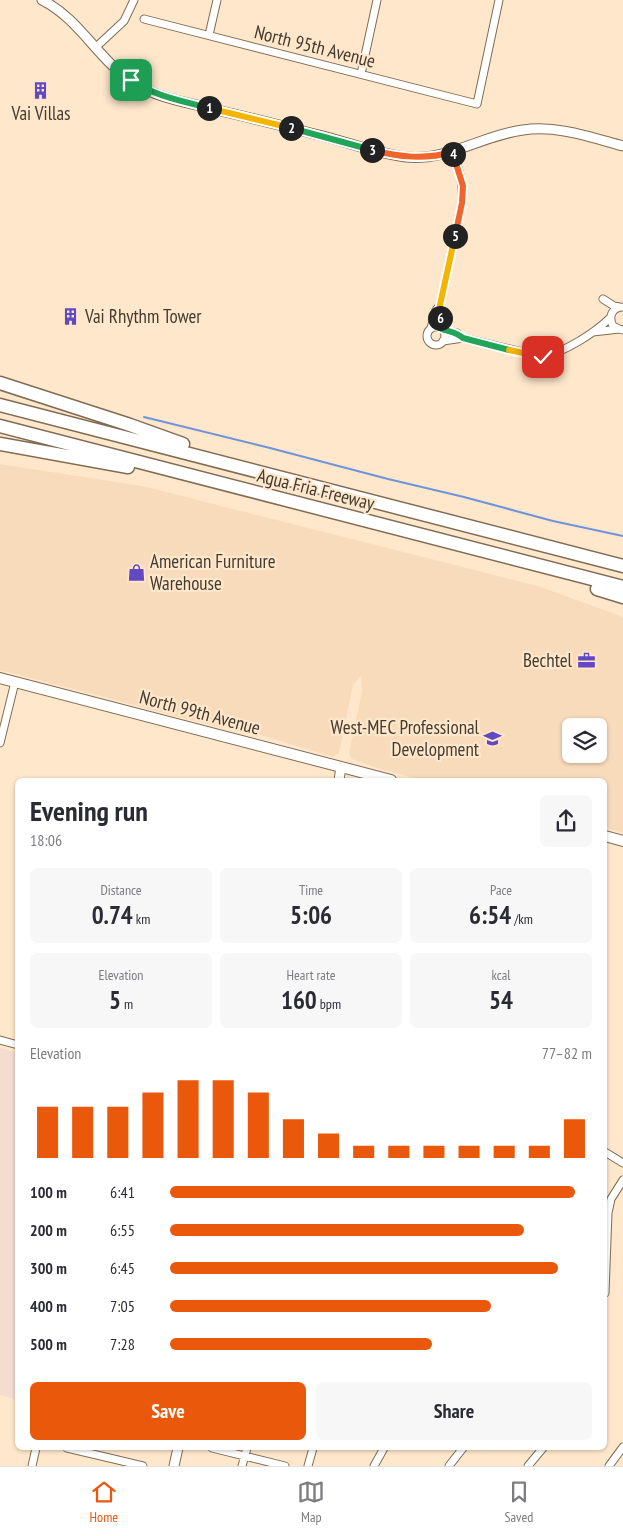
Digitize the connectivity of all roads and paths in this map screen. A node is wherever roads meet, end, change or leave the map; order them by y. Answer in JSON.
{"nodes":[{"id":1,"x":42,"y":0,"type":"edge"},
{"id":2,"x":134,"y":0,"type":"edge"},
{"id":3,"x":217,"y":0,"type":"edge"},
{"id":4,"x":377,"y":0,"type":"edge"},
{"id":5,"x":499,"y":0,"type":"edge"},
{"id":6,"x":144,"y":19,"type":"dead end"},
{"id":7,"x":209,"y":35,"type":"junction"},
{"id":8,"x":94,"y":48,"type":"junction"},
{"id":9,"x":361,"y":74,"type":"junction"},
{"id":10,"x":623,"y":146,"type":"edge"},
{"id":11,"x":452,"y":152,"type":"junction"},
{"id":12,"x":440,"y":305,"type":"junction"},
{"id":13,"x":622,"y":307,"type":"edge"},
{"id":14,"x":611,"y":316,"type":"junction"},
{"id":15,"x":431,"y":328,"type":"junction"},
{"id":16,"x":441,"y":328,"type":"junction"},
{"id":17,"x":621,"y":329,"type":"edge"},
{"id":18,"x":593,"y":332,"type":"junction"},
{"id":19,"x":463,"y":338,"type":"junction"},
{"id":20,"x":443,"y":341,"type":"junction"},
{"id":21,"x":0,"y":383,"type":"edge"},
{"id":22,"x":0,"y":405,"type":"edge"},
{"id":23,"x":0,"y":426,"type":"edge"},
{"id":24,"x":0,"y":444,"type":"edge"},
{"id":25,"x":248,"y":468,"type":"junction"},
{"id":26,"x":244,"y":489,"type":"junction"},
{"id":27,"x":515,"y":537,"type":"junction"},
{"id":28,"x":510,"y":558,"type":"junction"},
{"id":29,"x":623,"y":558,"type":"edge"},
{"id":30,"x":623,"y":566,"type":"edge"},
{"id":31,"x":623,"y":587,"type":"edge"},
{"id":32,"x":623,"y":597,"type":"edge"},
{"id":33,"x":0,"y":678,"type":"edge"},
{"id":34,"x":15,"y":682,"type":"junction"},
{"id":35,"x":0,"y":743,"type":"edge"},
{"id":36,"x":341,"y":766,"type":"junction"},
{"id":37,"x":338,"y":778,"type":"edge"},
{"id":38,"x":385,"y":778,"type":"edge"},
{"id":39,"x":607,"y":837,"type":"edge"},
{"id":40,"x":623,"y":841,"type":"edge"},
{"id":41,"x":0,"y":1040,"type":"edge"},
{"id":42,"x":15,"y":1044,"type":"edge"},
{"id":43,"x":607,"y":1153,"type":"edge"},
{"id":44,"x":623,"y":1163,"type":"edge"},
{"id":45,"x":623,"y":1180,"type":"edge"},
{"id":46,"x":607,"y":1240,"type":"edge"},
{"id":47,"x":623,"y":1447,"type":"edge"},
{"id":48,"x":36,"y":1450,"type":"edge"},
{"id":49,"x":75,"y":1450,"type":"edge"},
{"id":50,"x":178,"y":1450,"type":"edge"},
{"id":51,"x":220,"y":1450,"type":"edge"},
{"id":52,"x":246,"y":1450,"type":"edge"},
{"id":53,"x":312,"y":1450,"type":"edge"},
{"id":54,"x":383,"y":1450,"type":"edge"},
{"id":55,"x":461,"y":1450,"type":"edge"},
{"id":56,"x":540,"y":1450,"type":"edge"},
{"id":57,"x":245,"y":1456,"type":"junction"},
{"id":58,"x":104,"y":1457,"type":"junction"},
{"id":59,"x":32,"y":1466,"type":"edge"},
{"id":60,"x":102,"y":1466,"type":"edge"},
{"id":61,"x":143,"y":1466,"type":"edge"},
{"id":62,"x":174,"y":1466,"type":"edge"},
{"id":63,"x":242,"y":1466,"type":"edge"},
{"id":64,"x":285,"y":1466,"type":"edge"},
{"id":65,"x":308,"y":1466,"type":"edge"},
{"id":66,"x":374,"y":1466,"type":"edge"},
{"id":67,"x":449,"y":1466,"type":"edge"},
{"id":68,"x":528,"y":1466,"type":"edge"},
{"id":69,"x":608,"y":1466,"type":"edge"}],
"edges":[{"from":1,"to":8,"type":"street"},
{"from":2,"to":8,"type":"street"},
{"from":3,"to":7,"type":"street"},
{"from":4,"to":9,"type":"street"},
{"from":5,"to":9,"type":"street","name":"North 95th Avenue"},
{"from":6,"to":7,"type":"street","name":"North 95th Avenue"},
{"from":7,"to":9,"type":"street","name":"North 95th Avenue"},
{"from":8,"to":11,"type":"street"},
{"from":10,"to":11,"type":"street"},
{"from":11,"to":12,"type":"street"},
{"from":12,"to":15,"type":"street"},
{"from":12,"to":16,"type":"street"},
{"from":13,"to":14,"type":"street"},
{"from":13,"to":14,"type":"street"},
{"from":14,"to":17,"type":"street"},
{"from":14,"to":18,"type":"street"},
{"from":15,"to":16,"type":"street"},
{"from":15,"to":20,"type":"street"},
{"from":16,"to":19,"type":"street"},
{"from":16,"to":20,"type":"street"},
{"from":17,"to":18,"type":"street"},
{"from":18,"to":19,"type":"street"},
{"from":19,"to":20,"type":"street"},
{"from":21,"to":25,"type":"highway"},
{"from":22,"to":25,"type":"highway","name":"Agua Fria Freeway"},
{"from":23,"to":26,"type":"highway","name":"Agua Fria Freeway"},
{"from":24,"to":26,"type":"highway"},
{"from":25,"to":27,"type":"highway","name":"Agua Fria Freeway"},
{"from":26,"to":28,"type":"highway","name":"Agua Fria Freeway"},
{"from":27,"to":29,"type":"highway"},
{"from":27,"to":30,"type":"highway","name":"Agua Fria Freeway"},
{"from":28,"to":31,"type":"highway","name":"Agua Fria Freeway"},
{"from":28,"to":32,"type":"highway"},
{"from":33,"to":34,"type":"main road","name":"North 99th Avenue"},
{"from":34,"to":35,"type":"street"},
{"from":34,"to":36,"type":"main road","name":"North 99th Avenue"},
{"from":36,"to":37,"type":"street"},
{"from":36,"to":38,"type":"main road","name":"North 99th Avenue"},
{"from":39,"to":40,"type":"main road"},
{"from":41,"to":42,"type":"street"},
{"from":43,"to":44,"type":"street"},
{"from":45,"to":46,"type":"street"},
{"from":47,"to":69,"type":"street"},
{"from":48,"to":59,"type":"street"},
{"from":49,"to":58,"type":"street"},
{"from":50,"to":62,"type":"street"},
{"from":51,"to":57,"type":"street"},
{"from":52,"to":57,"type":"street"},
{"from":53,"to":65,"type":"street"},
{"from":54,"to":66,"type":"street"},
{"from":55,"to":67,"type":"street"},
{"from":56,"to":68,"type":"street"},
{"from":57,"to":63,"type":"street"},
{"from":57,"to":64,"type":"street"},
{"from":58,"to":60,"type":"street"},
{"from":58,"to":61,"type":"street"}]}
